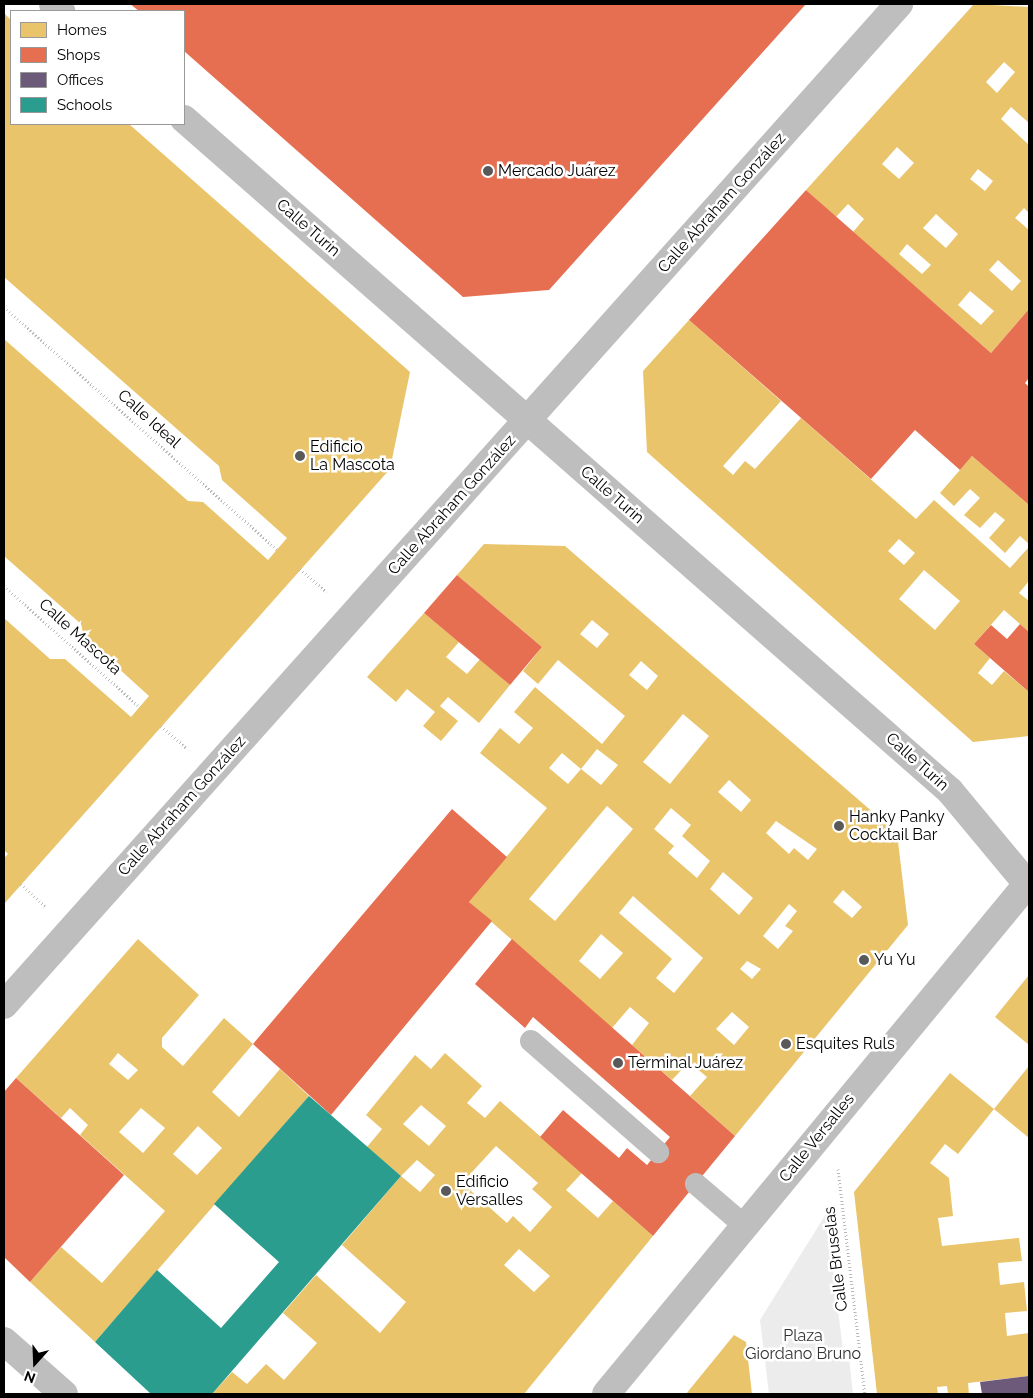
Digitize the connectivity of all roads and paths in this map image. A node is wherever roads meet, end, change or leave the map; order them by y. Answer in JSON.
{"nodes":[{"id":1,"x":899,"y":4,"type":"edge"},
{"id":2,"x":185,"y":120,"type":"edge"},
{"id":3,"x":4,"y":307,"type":"edge"},
{"id":4,"x":527,"y":420,"type":"junction"},
{"id":5,"x":277,"y":549,"type":"dead end"},
{"id":6,"x":4,"y":586,"type":"edge"},
{"id":7,"x":140,"y":707,"type":"dead end"},
{"id":8,"x":1028,"y":884,"type":"edge"},
{"id":9,"x":4,"y":1005,"type":"edge"},
{"id":10,"x":531,"y":1041,"type":"dead end"},
{"id":11,"x":832,"y":1120,"type":"junction"},
{"id":12,"x":658,"y":1152,"type":"dead end"},
{"id":13,"x":696,"y":1184,"type":"dead end"},
{"id":14,"x":745,"y":1226,"type":"junction"},
{"id":15,"x":4,"y":1341,"type":"edge"},
{"id":16,"x":64,"y":1394,"type":"edge"},
{"id":17,"x":606,"y":1394,"type":"edge"},
{"id":18,"x":865,"y":1394,"type":"edge"}],
"edges":[{"from":1,"to":4,"type":"street","name":"Calle Abraham González"},
{"from":2,"to":4,"type":"street","name":"Calle Turin"},
{"from":3,"to":5,"type":"path","name":"Calle Ideal"},
{"from":4,"to":8,"type":"street","name":"Calle Turin"},
{"from":4,"to":9,"type":"street","name":"Calle Abraham González"},
{"from":6,"to":7,"type":"path","name":"Calle Mascota"},
{"from":8,"to":11,"type":"street","name":"Calle Versalles"},
{"from":10,"to":12,"type":"lane"},
{"from":11,"to":14,"type":"street","name":"Calle Versalles"},
{"from":11,"to":18,"type":"path","name":"Calle Bruselas"},
{"from":13,"to":14,"type":"lane"},
{"from":14,"to":17,"type":"street","name":"Calle Versalles"},
{"from":15,"to":16,"type":"street"}]}
